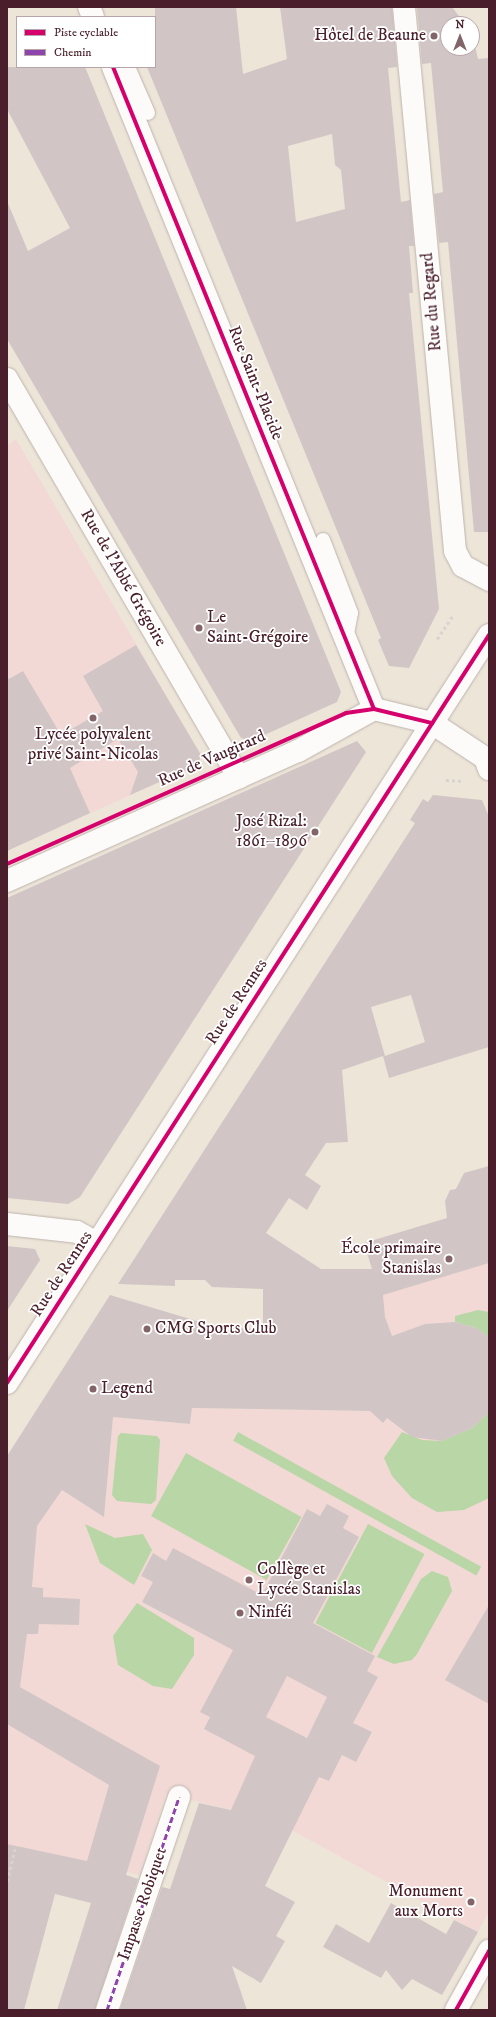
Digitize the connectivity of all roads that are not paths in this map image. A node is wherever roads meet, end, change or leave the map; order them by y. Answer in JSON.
{"nodes":[{"id":1,"x":404,"y":7,"type":"edge"},
{"id":2,"x":113,"y":68,"type":"edge"},
{"id":3,"x":128,"y":68,"type":"edge"},
{"id":4,"x":148,"y":113,"type":"dead end"},
{"id":5,"x":7,"y":379,"type":"edge"},
{"id":6,"x":322,"y":540,"type":"dead end"},
{"id":7,"x":489,"y":580,"type":"edge"},
{"id":8,"x":489,"y":635,"type":"edge"},
{"id":9,"x":345,"y":642,"type":"junction"},
{"id":10,"x":489,"y":664,"type":"edge"},
{"id":11,"x":464,"y":674,"type":"junction"},
{"id":12,"x":374,"y":709,"type":"junction"},
{"id":13,"x":432,"y":723,"type":"junction"},
{"id":14,"x":489,"y":768,"type":"edge"},
{"id":15,"x":240,"y":777,"type":"junction"},
{"id":16,"x":7,"y":881,"type":"edge"},
{"id":17,"x":7,"y":1224,"type":"edge"},
{"id":18,"x":97,"y":1243,"type":"junction"},
{"id":19,"x":7,"y":1383,"type":"edge"},
{"id":20,"x":179,"y":1797,"type":"dead end"},
{"id":21,"x":489,"y":1951,"type":"edge"},
{"id":22,"x":107,"y":2010,"type":"edge"},
{"id":23,"x":456,"y":2010,"type":"edge"}],
"edges":[{"from":1,"to":7,"type":"street","name":"Rue du Regard"},
{"from":2,"to":9,"type":"street","name":"Rue Saint-Placide"},
{"from":3,"to":4,"type":"lane"},
{"from":5,"to":15,"type":"street","name":"Rue de l'Abbé Grégoire"},
{"from":6,"to":9,"type":"lane"},
{"from":8,"to":11,"type":"street","name":"Rue de Rennes"},
{"from":9,"to":12,"type":"street","name":"Rue Saint-Placide"},
{"from":10,"to":11,"type":"street"},
{"from":11,"to":13,"type":"street","name":"Rue de Rennes"},
{"from":12,"to":13,"type":"street"},
{"from":12,"to":15,"type":"street","name":"Rue de Vaugirard"},
{"from":13,"to":14,"type":"street"},
{"from":13,"to":18,"type":"street","name":"Rue de Rennes"},
{"from":15,"to":16,"type":"street","name":"Rue de Vaugirard"},
{"from":17,"to":18,"type":"street"},
{"from":18,"to":19,"type":"street","name":"Rue de Rennes"},
{"from":20,"to":22,"type":"street","name":"Impasse Robiquet"},
{"from":21,"to":23,"type":"street"}]}
